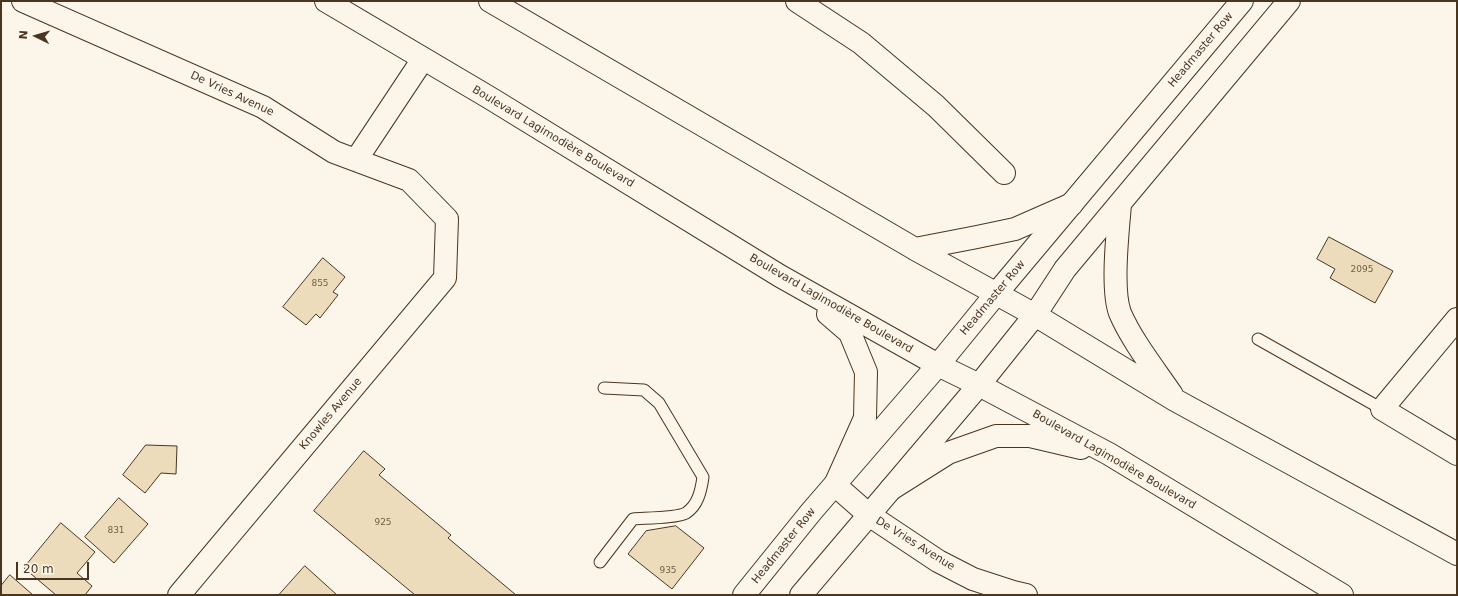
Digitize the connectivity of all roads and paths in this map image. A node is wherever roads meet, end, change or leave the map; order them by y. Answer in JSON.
{"nodes":[{"id":1,"x":23,"y":1,"type":"edge"},
{"id":2,"x":326,"y":1,"type":"edge"},
{"id":3,"x":490,"y":1,"type":"edge"},
{"id":4,"x":797,"y":1,"type":"edge"},
{"id":5,"x":1242,"y":1,"type":"edge"},
{"id":6,"x":1289,"y":1,"type":"edge"},
{"id":7,"x":423,"y":58,"type":"junction"},
{"id":8,"x":356,"y":160,"type":"junction"},
{"id":9,"x":1004,"y":173,"type":"dead end"},
{"id":10,"x":1072,"y":204,"type":"junction"},
{"id":11,"x":1120,"y":204,"type":"junction"},
{"id":12,"x":447,"y":220,"type":"joint"},
{"id":13,"x":915,"y":249,"type":"junction"},
{"id":14,"x":780,"y":276,"type":"junction"},
{"id":15,"x":996,"y":294,"type":"junction"},
{"id":16,"x":1035,"y":315,"type":"junction"},
{"id":17,"x":1457,"y":319,"type":"edge"},
{"id":18,"x":1258,"y":339,"type":"dead end"},
{"id":19,"x":938,"y":365,"type":"junction"},
{"id":20,"x":979,"y":385,"type":"junction"},
{"id":21,"x":604,"y":388,"type":"dead end"},
{"id":22,"x":1175,"y":400,"type":"junction"},
{"id":23,"x":1382,"y":409,"type":"junction"},
{"id":24,"x":1109,"y":454,"type":"junction"},
{"id":25,"x":1457,"y":454,"type":"edge"},
{"id":26,"x":836,"y":485,"type":"junction"},
{"id":27,"x":891,"y":489,"type":"junction"},
{"id":28,"x":869,"y":515,"type":"junction"},
{"id":29,"x":1457,"y":554,"type":"edge"},
{"id":30,"x":600,"y":562,"type":"dead end"},
{"id":31,"x":179,"y":595,"type":"edge"},
{"id":32,"x":744,"y":595,"type":"edge"},
{"id":33,"x":801,"y":595,"type":"edge"},
{"id":34,"x":1026,"y":595,"type":"edge"},
{"id":35,"x":1342,"y":595,"type":"edge"}],
"edges":[{"from":1,"to":8,"type":"street","name":"De Vries Avenue"},
{"from":2,"to":7,"type":"street","name":"Boulevard Lagimodière Boulevard"},
{"from":3,"to":13,"type":"street"},
{"from":4,"to":9,"type":"street"},
{"from":5,"to":10,"type":"street","name":"Headmaster Row"},
{"from":6,"to":11,"type":"street"},
{"from":7,"to":8,"type":"street"},
{"from":7,"to":14,"type":"street","name":"Boulevard Lagimodière Boulevard"},
{"from":8,"to":12,"type":"street","name":"De Vries Avenue"},
{"from":10,"to":13,"type":"street"},
{"from":10,"to":15,"type":"street","name":"Headmaster Row"},
{"from":11,"to":16,"type":"street"},
{"from":11,"to":22,"type":"street"},
{"from":12,"to":31,"type":"street","name":"Knowles Avenue"},
{"from":13,"to":15,"type":"street"},
{"from":14,"to":19,"type":"street","name":"Boulevard Lagimodière Boulevard"},
{"from":14,"to":26,"type":"street"},
{"from":15,"to":16,"type":"street"},
{"from":15,"to":19,"type":"street","name":"Headmaster Row"},
{"from":16,"to":20,"type":"street"},
{"from":16,"to":22,"type":"street"},
{"from":17,"to":23,"type":"street"},
{"from":18,"to":23,"type":"lane"},
{"from":19,"to":20,"type":"street","name":"Boulevard Lagimodière Boulevard"},
{"from":19,"to":26,"type":"street","name":"Headmaster Row"},
{"from":20,"to":24,"type":"street","name":"Boulevard Lagimodière Boulevard"},
{"from":20,"to":27,"type":"street"},
{"from":21,"to":30,"type":"lane"},
{"from":22,"to":29,"type":"street"},
{"from":23,"to":25,"type":"street"},
{"from":24,"to":27,"type":"street"},
{"from":24,"to":35,"type":"street","name":"Boulevard Lagimodière Boulevard"},
{"from":26,"to":28,"type":"street","name":"De Vries Avenue"},
{"from":26,"to":32,"type":"street","name":"Headmaster Row"},
{"from":27,"to":28,"type":"street"},
{"from":28,"to":33,"type":"street"},
{"from":28,"to":34,"type":"street","name":"De Vries Avenue"}]}
